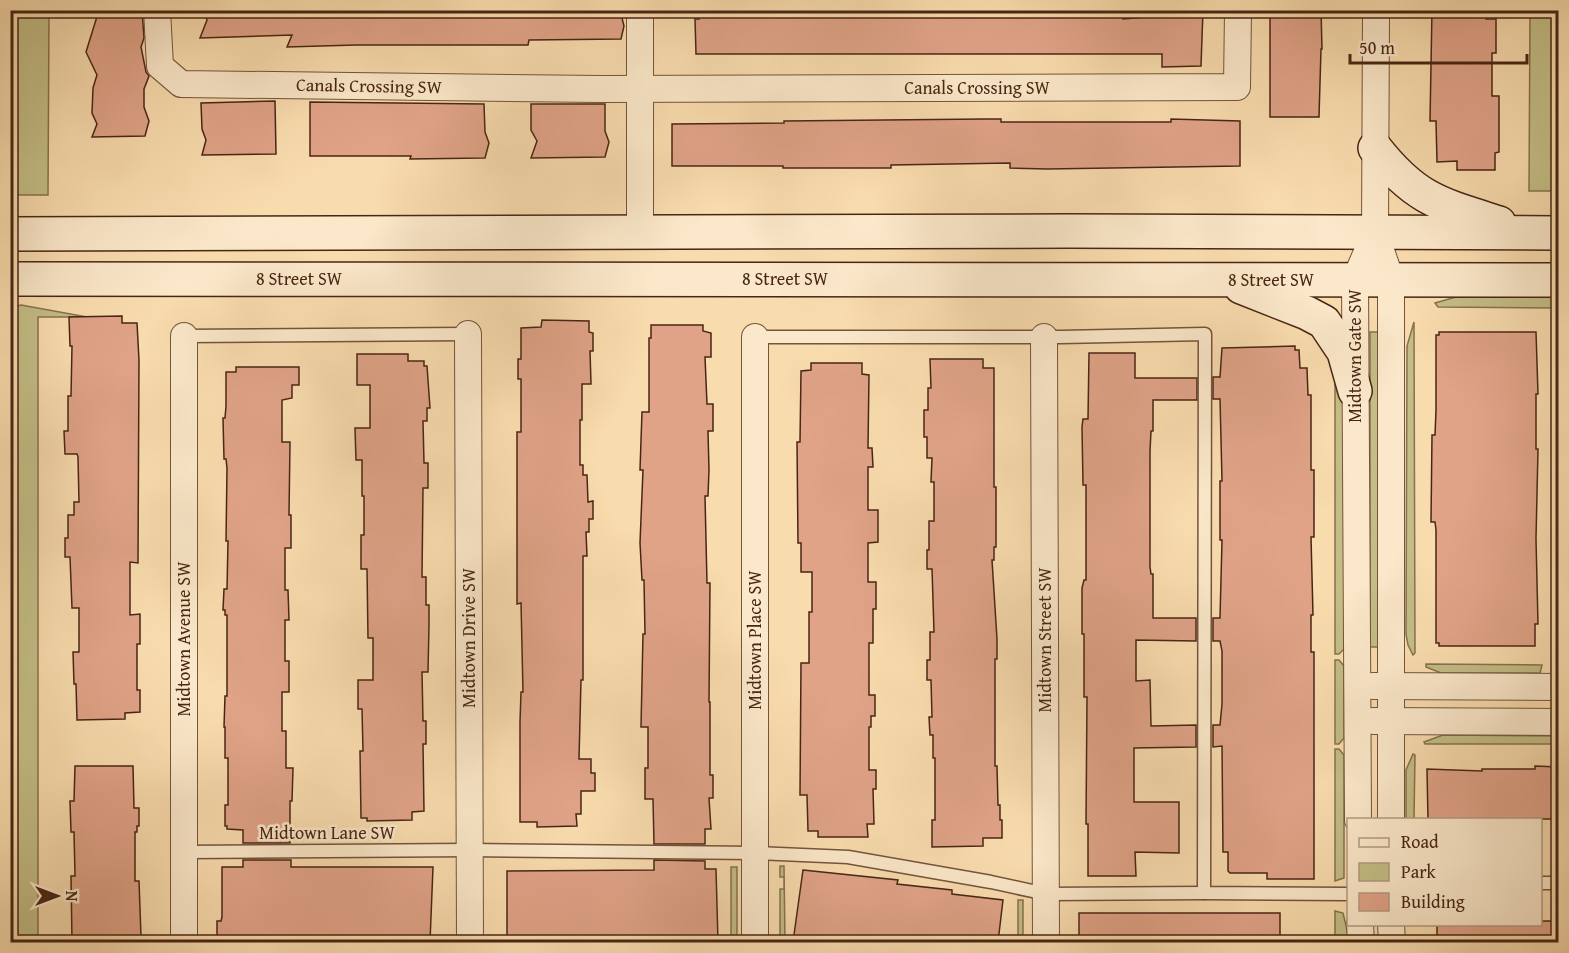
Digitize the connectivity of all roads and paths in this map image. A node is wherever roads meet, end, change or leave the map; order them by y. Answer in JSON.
{"nodes":[{"id":1,"x":157,"y":10,"type":"edge"},
{"id":2,"x":640,"y":10,"type":"edge"},
{"id":3,"x":1238,"y":10,"type":"edge"},
{"id":4,"x":1376,"y":10,"type":"edge"},
{"id":5,"x":640,"y":89,"type":"junction"},
{"id":6,"x":1375,"y":148,"type":"junction"},
{"id":7,"x":640,"y":232,"type":"junction"},
{"id":8,"x":1375,"y":233,"type":"junction"},
{"id":9,"x":1544,"y":233,"type":"edge"},
{"id":10,"x":10,"y":234,"type":"edge"},
{"id":11,"x":10,"y":279,"type":"edge"},
{"id":12,"x":1195,"y":279,"type":"junction"},
{"id":13,"x":1355,"y":280,"type":"junction"},
{"id":14,"x":1390,"y":280,"type":"junction"},
{"id":15,"x":1558,"y":280,"type":"edge"},
{"id":16,"x":468,"y":334,"type":"joint"},
{"id":17,"x":183,"y":336,"type":"joint"},
{"id":18,"x":755,"y":337,"type":"joint"},
{"id":19,"x":1044,"y":337,"type":"junction"},
{"id":20,"x":1355,"y":391,"type":"junction"},
{"id":21,"x":1357,"y":686,"type":"junction"},
{"id":22,"x":1390,"y":687,"type":"junction"},
{"id":23,"x":1558,"y":687,"type":"edge"},
{"id":24,"x":1358,"y":722,"type":"junction"},
{"id":25,"x":1390,"y":722,"type":"junction"},
{"id":26,"x":1558,"y":722,"type":"edge"},
{"id":27,"x":1358,"y":818,"type":"edge"},
{"id":28,"x":1390,"y":818,"type":"edge"},
{"id":29,"x":470,"y":850,"type":"junction"},
{"id":30,"x":184,"y":852,"type":"junction"},
{"id":31,"x":754,"y":853,"type":"junction"},
{"id":32,"x":1542,"y":883,"type":"edge"},
{"id":33,"x":1558,"y":883,"type":"edge"},
{"id":34,"x":1204,"y":893,"type":"junction"},
{"id":35,"x":1046,"y":894,"type":"junction"},
{"id":36,"x":1347,"y":894,"type":"edge"},
{"id":37,"x":1360,"y":926,"type":"edge"},
{"id":38,"x":1391,"y":926,"type":"edge"},
{"id":39,"x":184,"y":942,"type":"edge"},
{"id":40,"x":470,"y":942,"type":"edge"},
{"id":41,"x":754,"y":942,"type":"edge"},
{"id":42,"x":1046,"y":942,"type":"edge"},
{"id":43,"x":1361,"y":942,"type":"edge"},
{"id":44,"x":1392,"y":942,"type":"edge"}],
"edges":[{"from":1,"to":5,"type":"street","name":"Canals Crossing SW"},
{"from":2,"to":5,"type":"street"},
{"from":3,"to":5,"type":"street","name":"Canals Crossing SW"},
{"from":4,"to":6,"type":"street"},
{"from":5,"to":7,"type":"street"},
{"from":6,"to":8,"type":"street"},
{"from":6,"to":9,"type":"main road"},
{"from":7,"to":8,"type":"main road"},
{"from":7,"to":10,"type":"main road"},
{"from":8,"to":9,"type":"main road"},
{"from":8,"to":13,"type":"street","name":"Midtown Gate SW"},
{"from":8,"to":14,"type":"street","name":"Midtown Gate SW"},
{"from":11,"to":12,"type":"main road","name":"8 Street SW"},
{"from":12,"to":13,"type":"main road","name":"8 Street SW"},
{"from":12,"to":20,"type":"main road"},
{"from":13,"to":14,"type":"main road","name":"8 Street SW"},
{"from":13,"to":20,"type":"street","name":"Midtown Gate SW"},
{"from":14,"to":15,"type":"main road","name":"8 Street SW"},
{"from":14,"to":22,"type":"street","name":"Midtown Gate SW"},
{"from":16,"to":17,"type":"lane"},
{"from":16,"to":29,"type":"street","name":"Midtown Drive SW"},
{"from":17,"to":30,"type":"street","name":"Midtown Avenue SW"},
{"from":18,"to":19,"type":"lane"},
{"from":18,"to":31,"type":"street","name":"Midtown Place SW"},
{"from":19,"to":34,"type":"lane"},
{"from":19,"to":35,"type":"street","name":"Midtown Street SW"},
{"from":20,"to":21,"type":"street","name":"Midtown Gate SW"},
{"from":21,"to":22,"type":"street"},
{"from":21,"to":24,"type":"street","name":"Midtown Gate SW"},
{"from":22,"to":23,"type":"street"},
{"from":22,"to":25,"type":"street","name":"Midtown Gate SW"},
{"from":24,"to":25,"type":"street"},
{"from":24,"to":27,"type":"street","name":"Midtown Gate SW"},
{"from":25,"to":26,"type":"street"},
{"from":25,"to":28,"type":"street","name":"Midtown Gate SW"},
{"from":29,"to":30,"type":"lane","name":"Midtown Lane SW"},
{"from":29,"to":31,"type":"lane","name":"Midtown Lane SW"},
{"from":29,"to":40,"type":"street","name":"Midtown Drive SW"},
{"from":30,"to":39,"type":"street","name":"Midtown Avenue SW"},
{"from":31,"to":35,"type":"lane","name":"Midtown Lane SW"},
{"from":31,"to":41,"type":"street","name":"Midtown Place SW"},
{"from":32,"to":33,"type":"lane"},
{"from":34,"to":35,"type":"lane","name":"Midtown Lane SW"},
{"from":34,"to":36,"type":"lane","name":"Midtown Lane SW"},
{"from":35,"to":42,"type":"street","name":"Midtown Street SW"},
{"from":37,"to":43,"type":"street"},
{"from":38,"to":44,"type":"street"}]}
